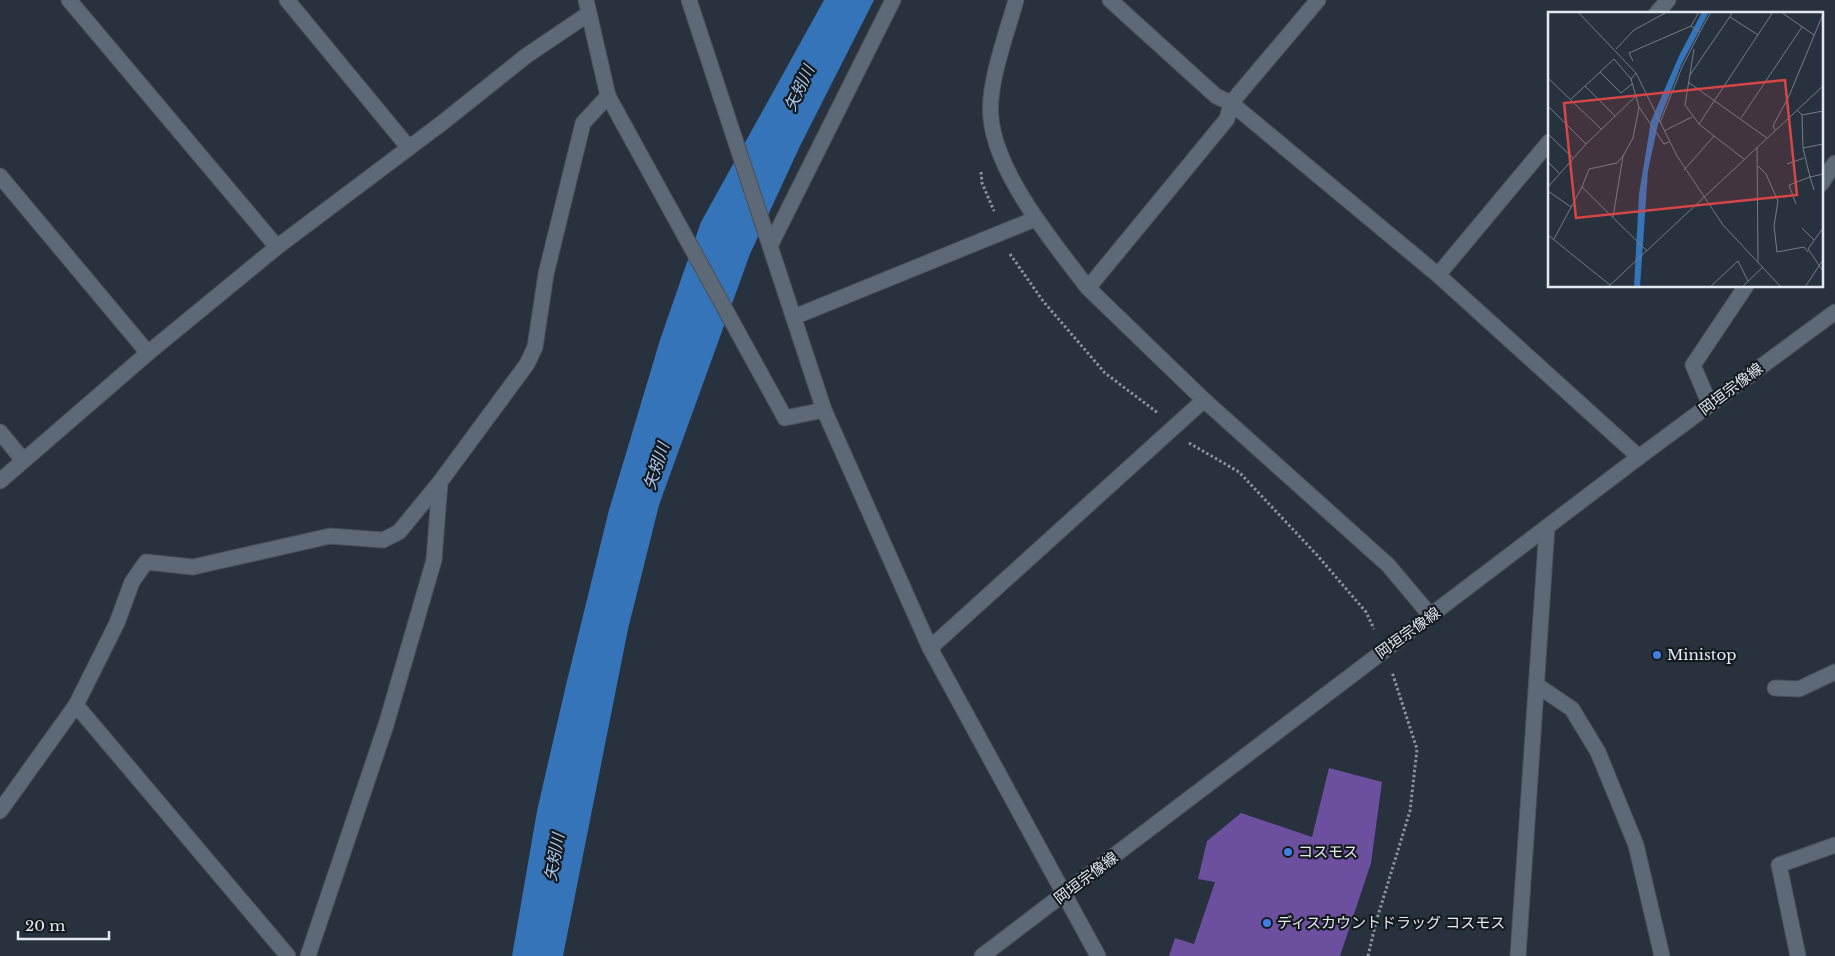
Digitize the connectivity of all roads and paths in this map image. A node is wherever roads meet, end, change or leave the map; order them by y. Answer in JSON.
{"nodes":[{"id":1,"x":69,"y":0,"type":"edge"},
{"id":2,"x":287,"y":0,"type":"edge"},
{"id":3,"x":689,"y":0,"type":"edge"},
{"id":4,"x":893,"y":0,"type":"edge"},
{"id":5,"x":1016,"y":0,"type":"edge"},
{"id":6,"x":1110,"y":0,"type":"edge"},
{"id":7,"x":1318,"y":0,"type":"edge"},
{"id":8,"x":1668,"y":0,"type":"edge"},
{"id":9,"x":587,"y":7,"type":"edge"},
{"id":10,"x":1658,"y":12,"type":"edge"},
{"id":11,"x":608,"y":96,"type":"junction"},
{"id":12,"x":1231,"y":103,"type":"junction"},
{"id":13,"x":1548,"y":143,"type":"edge"},
{"id":14,"x":409,"y":148,"type":"junction"},
{"id":15,"x":1835,"y":163,"type":"edge"},
{"id":16,"x":0,"y":176,"type":"edge"},
{"id":17,"x":1822,"y":182,"type":"edge"},
{"id":18,"x":1035,"y":219,"type":"junction"},
{"id":19,"x":769,"y":238,"type":"junction"},
{"id":20,"x":277,"y":247,"type":"junction"},
{"id":21,"x":1438,"y":275,"type":"junction"},
{"id":22,"x":1088,"y":288,"type":"junction"},
{"id":23,"x":1745,"y":288,"type":"edge"},
{"id":24,"x":1835,"y":312,"type":"edge"},
{"id":25,"x":794,"y":317,"type":"junction"},
{"id":26,"x":148,"y":353,"type":"junction"},
{"id":27,"x":1204,"y":400,"type":"junction"},
{"id":28,"x":1710,"y":405,"type":"junction"},
{"id":29,"x":824,"y":410,"type":"junction"},
{"id":30,"x":0,"y":432,"type":"edge"},
{"id":31,"x":1640,"y":457,"type":"junction"},
{"id":32,"x":23,"y":460,"type":"junction"},
{"id":33,"x":0,"y":481,"type":"edge"},
{"id":34,"x":440,"y":482,"type":"junction"},
{"id":35,"x":1547,"y":527,"type":"junction"},
{"id":36,"x":1431,"y":616,"type":"junction"},
{"id":37,"x":930,"y":648,"type":"junction"},
{"id":38,"x":1384,"y":650,"type":"junction"},
{"id":39,"x":1835,"y":672,"type":"edge"},
{"id":40,"x":1538,"y":686,"type":"junction"},
{"id":41,"x":1775,"y":688,"type":"dead end"},
{"id":42,"x":76,"y":705,"type":"junction"},
{"id":43,"x":0,"y":811,"type":"edge"},
{"id":44,"x":1835,"y":845,"type":"edge"},
{"id":45,"x":1065,"y":894,"type":"junction"},
{"id":46,"x":288,"y":956,"type":"edge"},
{"id":47,"x":308,"y":956,"type":"edge"},
{"id":48,"x":982,"y":956,"type":"edge"},
{"id":49,"x":1098,"y":956,"type":"edge"},
{"id":50,"x":1368,"y":956,"type":"edge"},
{"id":51,"x":1518,"y":956,"type":"edge"},
{"id":52,"x":1662,"y":956,"type":"edge"},
{"id":53,"x":1798,"y":956,"type":"edge"}],
"edges":[{"from":1,"to":20,"type":"street"},
{"from":2,"to":14,"type":"street"},
{"from":3,"to":19,"type":"street"},
{"from":4,"to":19,"type":"street"},
{"from":5,"to":18,"type":"street"},
{"from":6,"to":12,"type":"street"},
{"from":7,"to":12,"type":"street"},
{"from":8,"to":10,"type":"street"},
{"from":9,"to":11,"type":"street"},
{"from":9,"to":14,"type":"street"},
{"from":11,"to":29,"type":"street"},
{"from":11,"to":34,"type":"street"},
{"from":12,"to":21,"type":"street"},
{"from":12,"to":22,"type":"street"},
{"from":13,"to":21,"type":"street"},
{"from":14,"to":20,"type":"street"},
{"from":15,"to":17,"type":"street"},
{"from":16,"to":26,"type":"street"},
{"from":18,"to":22,"type":"street"},
{"from":18,"to":25,"type":"street"},
{"from":19,"to":25,"type":"street"},
{"from":20,"to":26,"type":"street"},
{"from":21,"to":31,"type":"street"},
{"from":22,"to":27,"type":"street"},
{"from":23,"to":28,"type":"street"},
{"from":24,"to":28,"type":"street","name":"岡垣宗像線"},
{"from":25,"to":29,"type":"street"},
{"from":26,"to":32,"type":"street"},
{"from":27,"to":36,"type":"street"},
{"from":27,"to":37,"type":"street"},
{"from":28,"to":31,"type":"street","name":"岡垣宗像線"},
{"from":29,"to":37,"type":"street"},
{"from":30,"to":32,"type":"street"},
{"from":31,"to":35,"type":"street","name":"岡垣宗像線"},
{"from":32,"to":33,"type":"street"},
{"from":34,"to":42,"type":"street"},
{"from":34,"to":47,"type":"street"},
{"from":35,"to":36,"type":"street","name":"岡垣宗像線"},
{"from":35,"to":40,"type":"street"},
{"from":36,"to":38,"type":"street","name":"岡垣宗像線"},
{"from":37,"to":45,"type":"street"},
{"from":38,"to":45,"type":"street","name":"岡垣宗像線"},
{"from":38,"to":50,"type":"path"},
{"from":39,"to":41,"type":"street"},
{"from":40,"to":51,"type":"street"},
{"from":40,"to":52,"type":"street"},
{"from":42,"to":43,"type":"street"},
{"from":42,"to":46,"type":"street"},
{"from":44,"to":53,"type":"street"},
{"from":45,"to":48,"type":"street","name":"岡垣宗像線"},
{"from":45,"to":49,"type":"street"}]}
